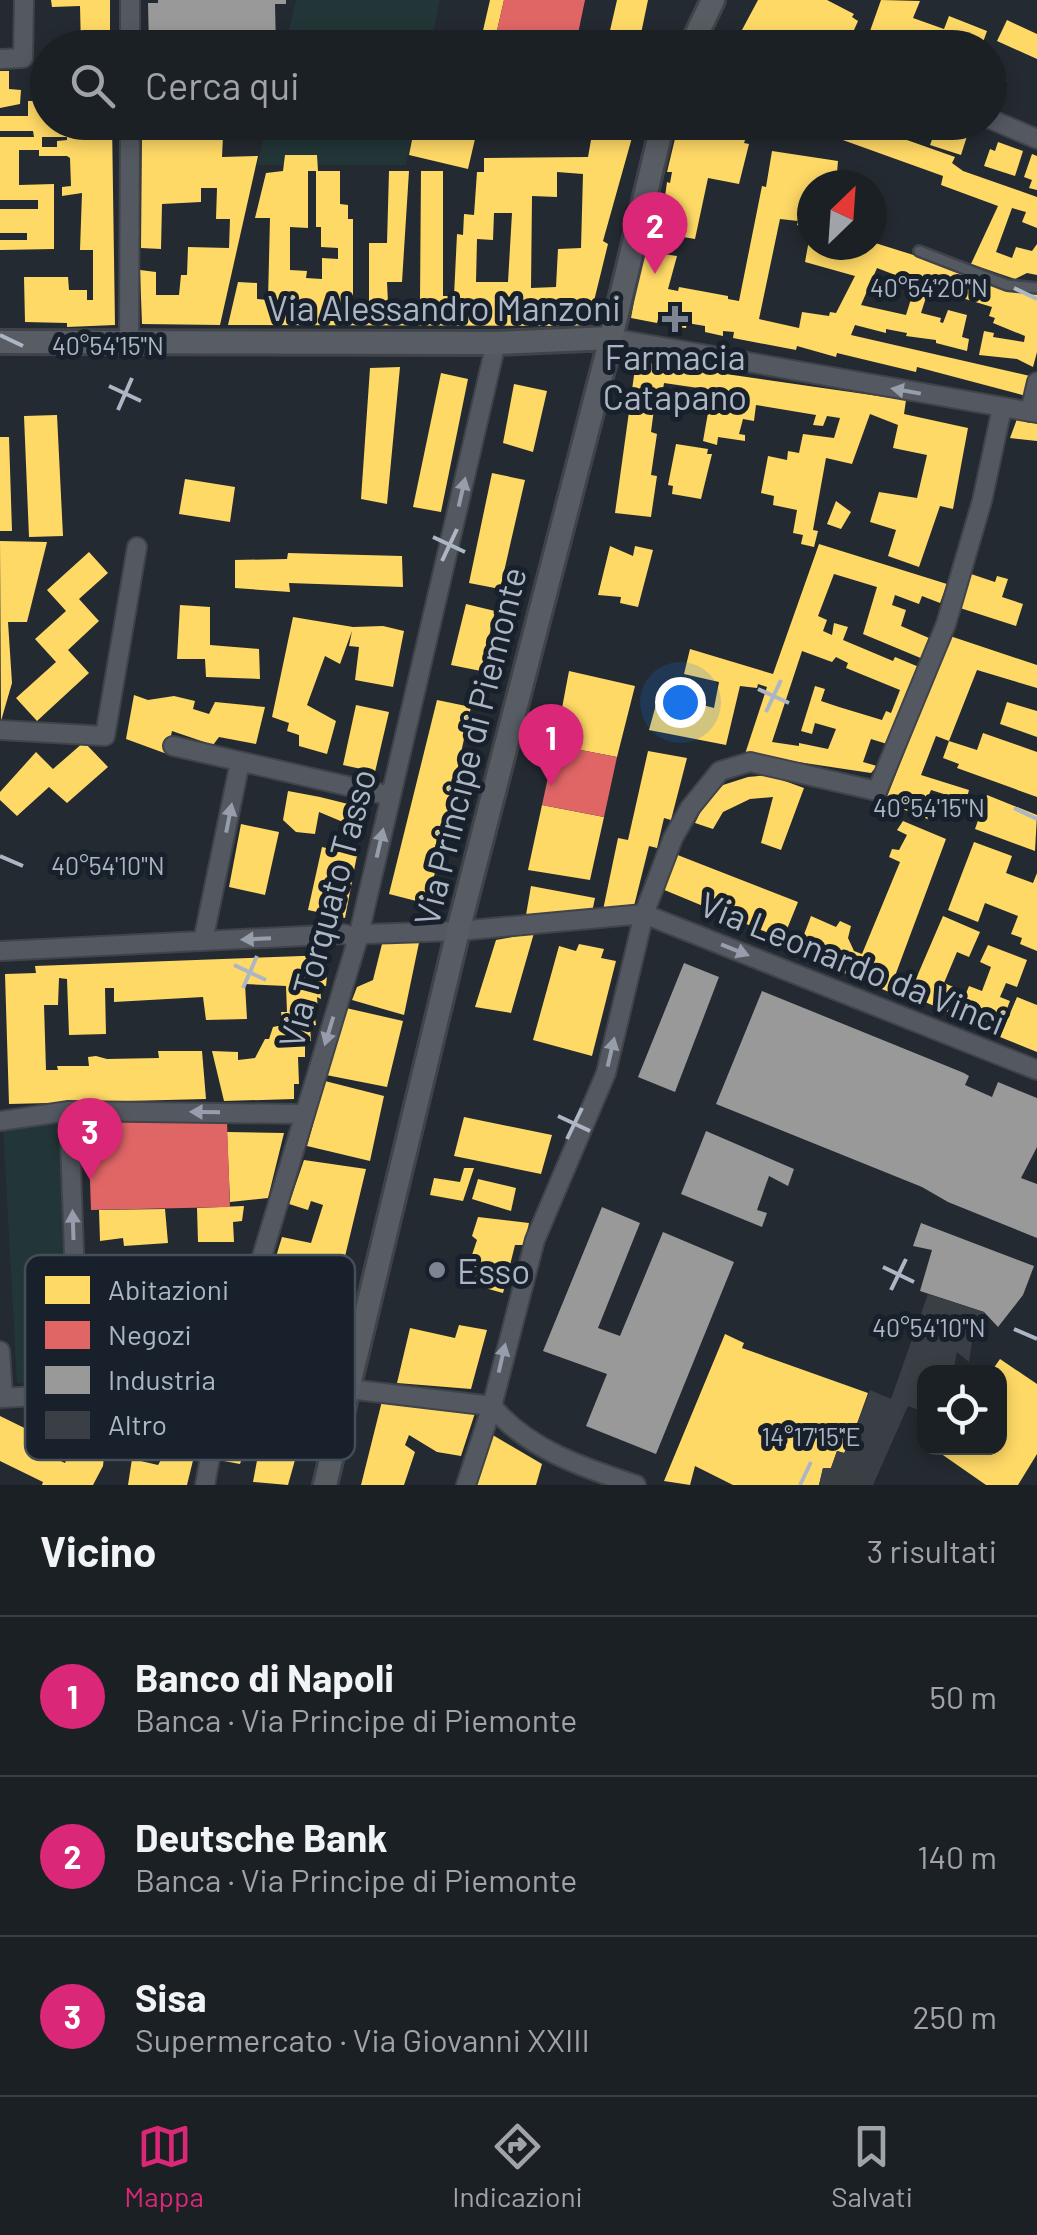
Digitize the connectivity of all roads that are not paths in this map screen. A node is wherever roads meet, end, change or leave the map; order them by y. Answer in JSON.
{"nodes":[{"id":1,"x":24,"y":0,"type":"edge"},
{"id":2,"x":130,"y":0,"type":"edge"},
{"id":3,"x":713,"y":0,"type":"edge"},
{"id":4,"x":130,"y":30,"type":"edge"},
{"id":5,"x":699,"y":30,"type":"edge"},
{"id":6,"x":0,"y":59,"type":"edge"},
{"id":7,"x":1007,"y":126,"type":"edge"},
{"id":8,"x":1037,"y":139,"type":"edge"},
{"id":9,"x":130,"y":140,"type":"edge"},
{"id":10,"x":658,"y":140,"type":"edge"},
{"id":11,"x":920,"y":251,"type":"dead end"},
{"id":12,"x":1037,"y":288,"type":"edge"},
{"id":13,"x":610,"y":338,"type":"junction"},
{"id":14,"x":129,"y":340,"type":"junction"},
{"id":15,"x":0,"y":342,"type":"edge"},
{"id":16,"x":496,"y":343,"type":"junction"},
{"id":17,"x":1037,"y":382,"type":"edge"},
{"id":18,"x":1002,"y":408,"type":"junction"},
{"id":19,"x":1033,"y":413,"type":"edge"},
{"id":20,"x":137,"y":547,"type":"dead end"},
{"id":21,"x":0,"y":730,"type":"edge"},
{"id":22,"x":174,"y":746,"type":"dead end"},
{"id":23,"x":240,"y":762,"type":"junction"},
{"id":24,"x":391,"y":796,"type":"junction"},
{"id":25,"x":644,"y":914,"type":"junction"},
{"id":26,"x":458,"y":931,"type":"junction"},
{"id":27,"x":358,"y":938,"type":"junction"},
{"id":28,"x":203,"y":941,"type":"junction"},
{"id":29,"x":0,"y":951,"type":"edge"},
{"id":30,"x":1037,"y":1070,"type":"edge"},
{"id":31,"x":68,"y":1111,"type":"junction"},
{"id":32,"x":303,"y":1114,"type":"junction"},
{"id":33,"x":0,"y":1121,"type":"edge"},
{"id":34,"x":74,"y":1255,"type":"edge"},
{"id":35,"x":261,"y":1255,"type":"edge"},
{"id":36,"x":0,"y":1351,"type":"edge"},
{"id":37,"x":355,"y":1364,"type":"edge"},
{"id":38,"x":355,"y":1390,"type":"edge"},
{"id":39,"x":1,"y":1398,"type":"edge"},
{"id":40,"x":492,"y":1406,"type":"junction"},
{"id":41,"x":209,"y":1460,"type":"edge"},
{"id":42,"x":331,"y":1460,"type":"edge"},
{"id":43,"x":205,"y":1485,"type":"edge"},
{"id":44,"x":324,"y":1485,"type":"edge"},
{"id":45,"x":466,"y":1485,"type":"edge"},
{"id":46,"x":636,"y":1485,"type":"edge"}],
"edges":[{"from":1,"to":6,"type":"street"},
{"from":2,"to":4,"type":"street"},
{"from":3,"to":5,"type":"main road"},
{"from":7,"to":8,"type":"street"},
{"from":9,"to":14,"type":"street"},
{"from":10,"to":13,"type":"main road","name":"Via Principe di Piemonte"},
{"from":11,"to":12,"type":"lane"},
{"from":13,"to":16,"type":"main road","name":"Via Alessandro Manzoni"},
{"from":18,"to":13,"type":"street","name":"Via Alessandro Manzoni","one_way":true},
{"from":13,"to":26,"type":"main road","name":"Via Principe di Piemonte"},
{"from":14,"to":15,"type":"main road","name":"Via Alessandro Manzoni"},
{"from":14,"to":16,"type":"main road","name":"Via Alessandro Manzoni"},
{"from":24,"to":16,"type":"street","name":"Via Torquato Tasso","one_way":true},
{"from":17,"to":19,"type":"street"},
{"from":18,"to":19,"type":"street","name":"Via Alessandro Manzoni"},
{"from":18,"to":25,"type":"street"},
{"from":20,"to":21,"type":"street"},
{"from":22,"to":23,"type":"street"},
{"from":23,"to":24,"type":"street"},
{"from":28,"to":23,"type":"street","one_way":true},
{"from":27,"to":24,"type":"street","name":"Via Torquato Tasso","one_way":true},
{"from":25,"to":26,"type":"street"},
{"from":25,"to":30,"type":"street","name":"Via Leonardo da Vinci","one_way":true},
{"from":40,"to":25,"type":"street","one_way":true},
{"from":26,"to":27,"type":"street"},
{"from":26,"to":37,"type":"main road","name":"Via Principe di Piemonte"},
{"from":27,"to":28,"type":"street","one_way":true},
{"from":27,"to":32,"type":"street","name":"Via Torquato Tasso","one_way":true},
{"from":28,"to":29,"type":"street"},
{"from":32,"to":31,"type":"street","one_way":true},
{"from":31,"to":33,"type":"street"},
{"from":34,"to":31,"type":"street","one_way":true},
{"from":32,"to":35,"type":"street","name":"Via Torquato Tasso"},
{"from":36,"to":39,"type":"street"},
{"from":38,"to":40,"type":"street"},
{"from":40,"to":45,"type":"street"},
{"from":40,"to":46,"type":"street"},
{"from":41,"to":43,"type":"street","name":"Via Torquato Tasso"},
{"from":42,"to":44,"type":"main road","name":"Via Principe di Piemonte"}]}
